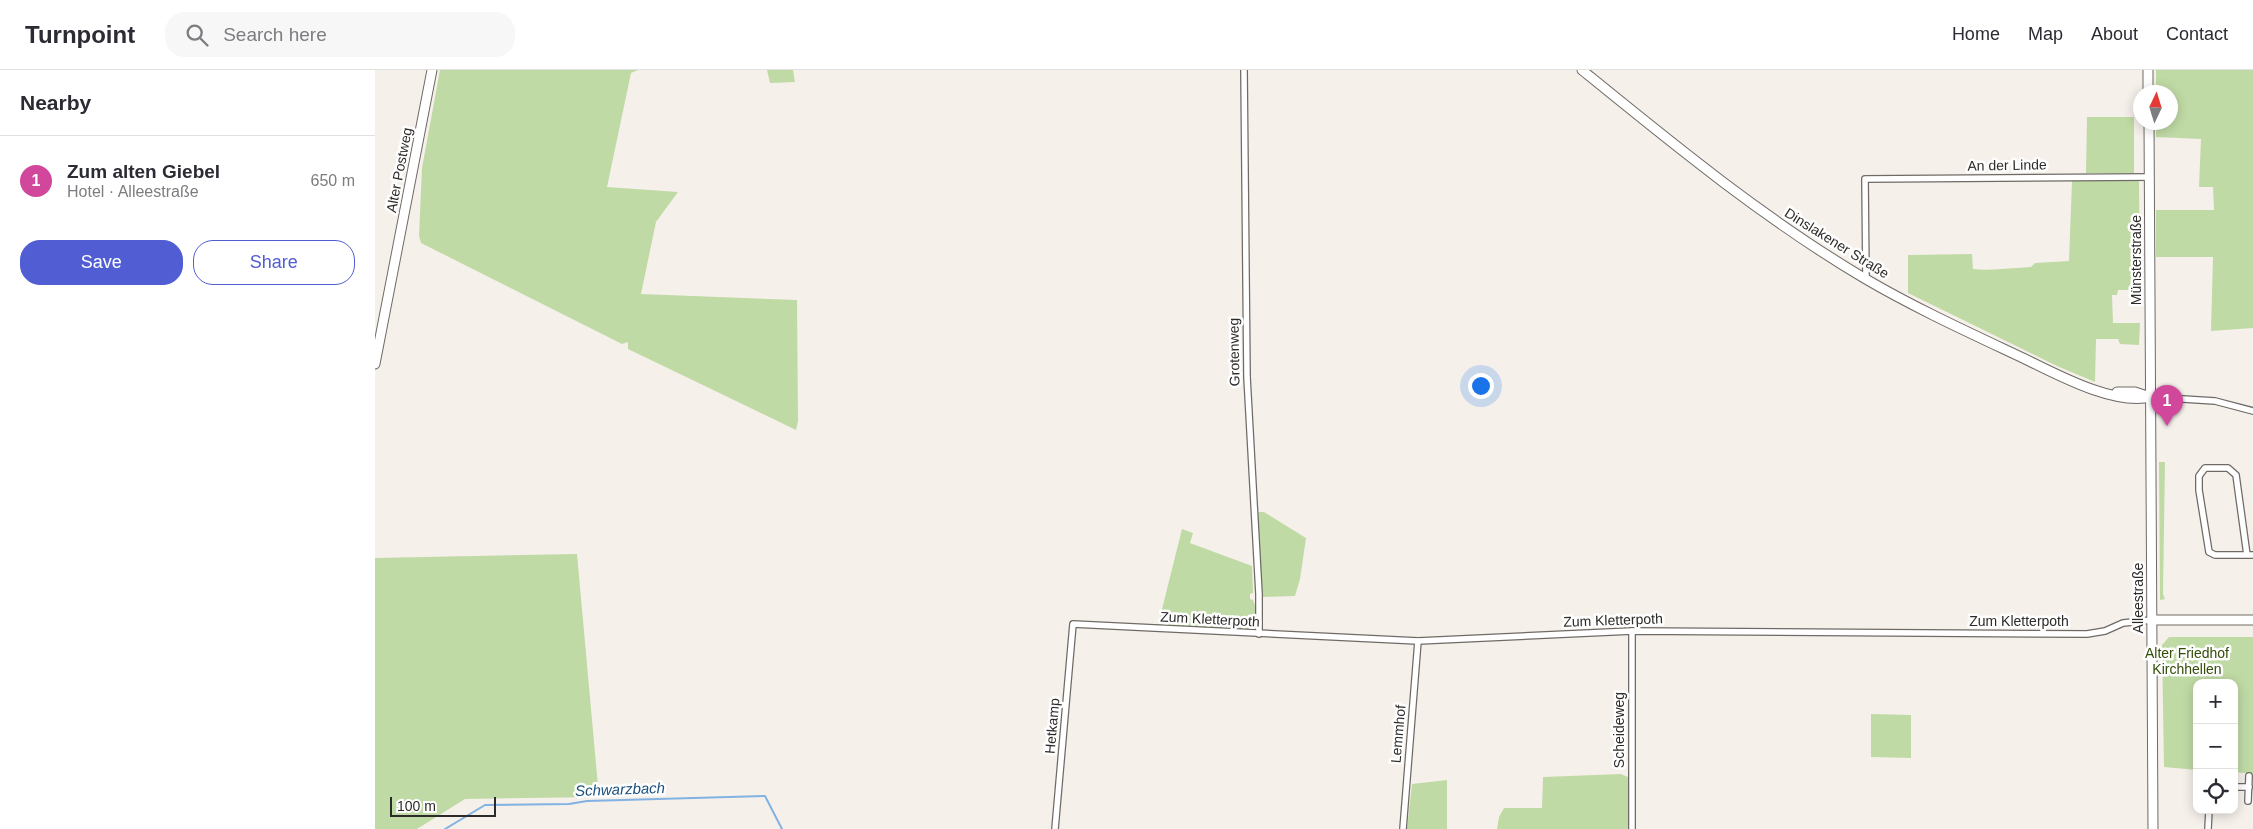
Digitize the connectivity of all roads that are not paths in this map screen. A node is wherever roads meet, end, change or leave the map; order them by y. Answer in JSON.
{"nodes":[{"id":1,"x":432,"y":70,"type":"edge"},
{"id":2,"x":1244,"y":70,"type":"edge"},
{"id":3,"x":1582,"y":70,"type":"edge"},
{"id":4,"x":2148,"y":70,"type":"edge"},
{"id":5,"x":2148,"y":85,"type":"edge"},
{"id":6,"x":2149,"y":130,"type":"edge"},
{"id":7,"x":2149,"y":177,"type":"junction"},
{"id":8,"x":1866,"y":279,"type":"junction"},
{"id":9,"x":375,"y":364,"type":"edge"},
{"id":10,"x":2151,"y":397,"type":"junction"},
{"id":11,"x":2253,"y":411,"type":"edge"},
{"id":12,"x":2250,"y":555,"type":"edge"},
{"id":13,"x":2152,"y":620,"type":"junction"},
{"id":14,"x":2253,"y":620,"type":"edge"},
{"id":15,"x":1073,"y":624,"type":"joint"},
{"id":16,"x":1632,"y":631,"type":"junction"},
{"id":17,"x":1259,"y":634,"type":"junction"},
{"id":18,"x":1418,"y":641,"type":"junction"},
{"id":19,"x":2249,"y":776,"type":"dead end"},
{"id":20,"x":2238,"y":787,"type":"edge"},
{"id":21,"x":2249,"y":787,"type":"junction"},
{"id":22,"x":2248,"y":801,"type":"dead end"},
{"id":23,"x":2209,"y":814,"type":"edge"},
{"id":24,"x":1055,"y":829,"type":"edge"},
{"id":25,"x":1403,"y":829,"type":"edge"},
{"id":26,"x":1632,"y":829,"type":"edge"},
{"id":27,"x":2153,"y":829,"type":"edge"},
{"id":28,"x":2209,"y":829,"type":"edge"}],
"edges":[{"from":1,"to":9,"type":"main road","name":"Alter Postweg"},
{"from":2,"to":17,"type":"street","name":"Grotenweg"},
{"from":3,"to":8,"type":"main road","name":"Dinslakener Straße"},
{"from":4,"to":5,"type":"main road"},
{"from":6,"to":7,"type":"main road","name":"Münsterstraße"},
{"from":7,"to":8,"type":"street","name":"An der Linde"},
{"from":7,"to":10,"type":"main road","name":"Münsterstraße"},
{"from":8,"to":10,"type":"main road","name":"Dinslakener Straße"},
{"from":10,"to":11,"type":"street"},
{"from":10,"to":13,"type":"main road","name":"Alleestraße"},
{"from":12,"to":12,"type":"street"},
{"from":13,"to":14,"type":"main road"},
{"from":13,"to":16,"type":"street","name":"Zum Kletterpoth"},
{"from":13,"to":27,"type":"main road","name":"Alleestraße"},
{"from":15,"to":17,"type":"street","name":"Zum Kletterpoth"},
{"from":15,"to":24,"type":"street","name":"Hetkamp"},
{"from":16,"to":18,"type":"street","name":"Zum Kletterpoth"},
{"from":16,"to":26,"type":"street","name":"Scheideweg"},
{"from":17,"to":18,"type":"street","name":"Zum Kletterpoth"},
{"from":18,"to":25,"type":"street","name":"Lemmhof"},
{"from":19,"to":21,"type":"street"},
{"from":20,"to":21,"type":"street"},
{"from":21,"to":22,"type":"street"},
{"from":23,"to":28,"type":"street"}]}
